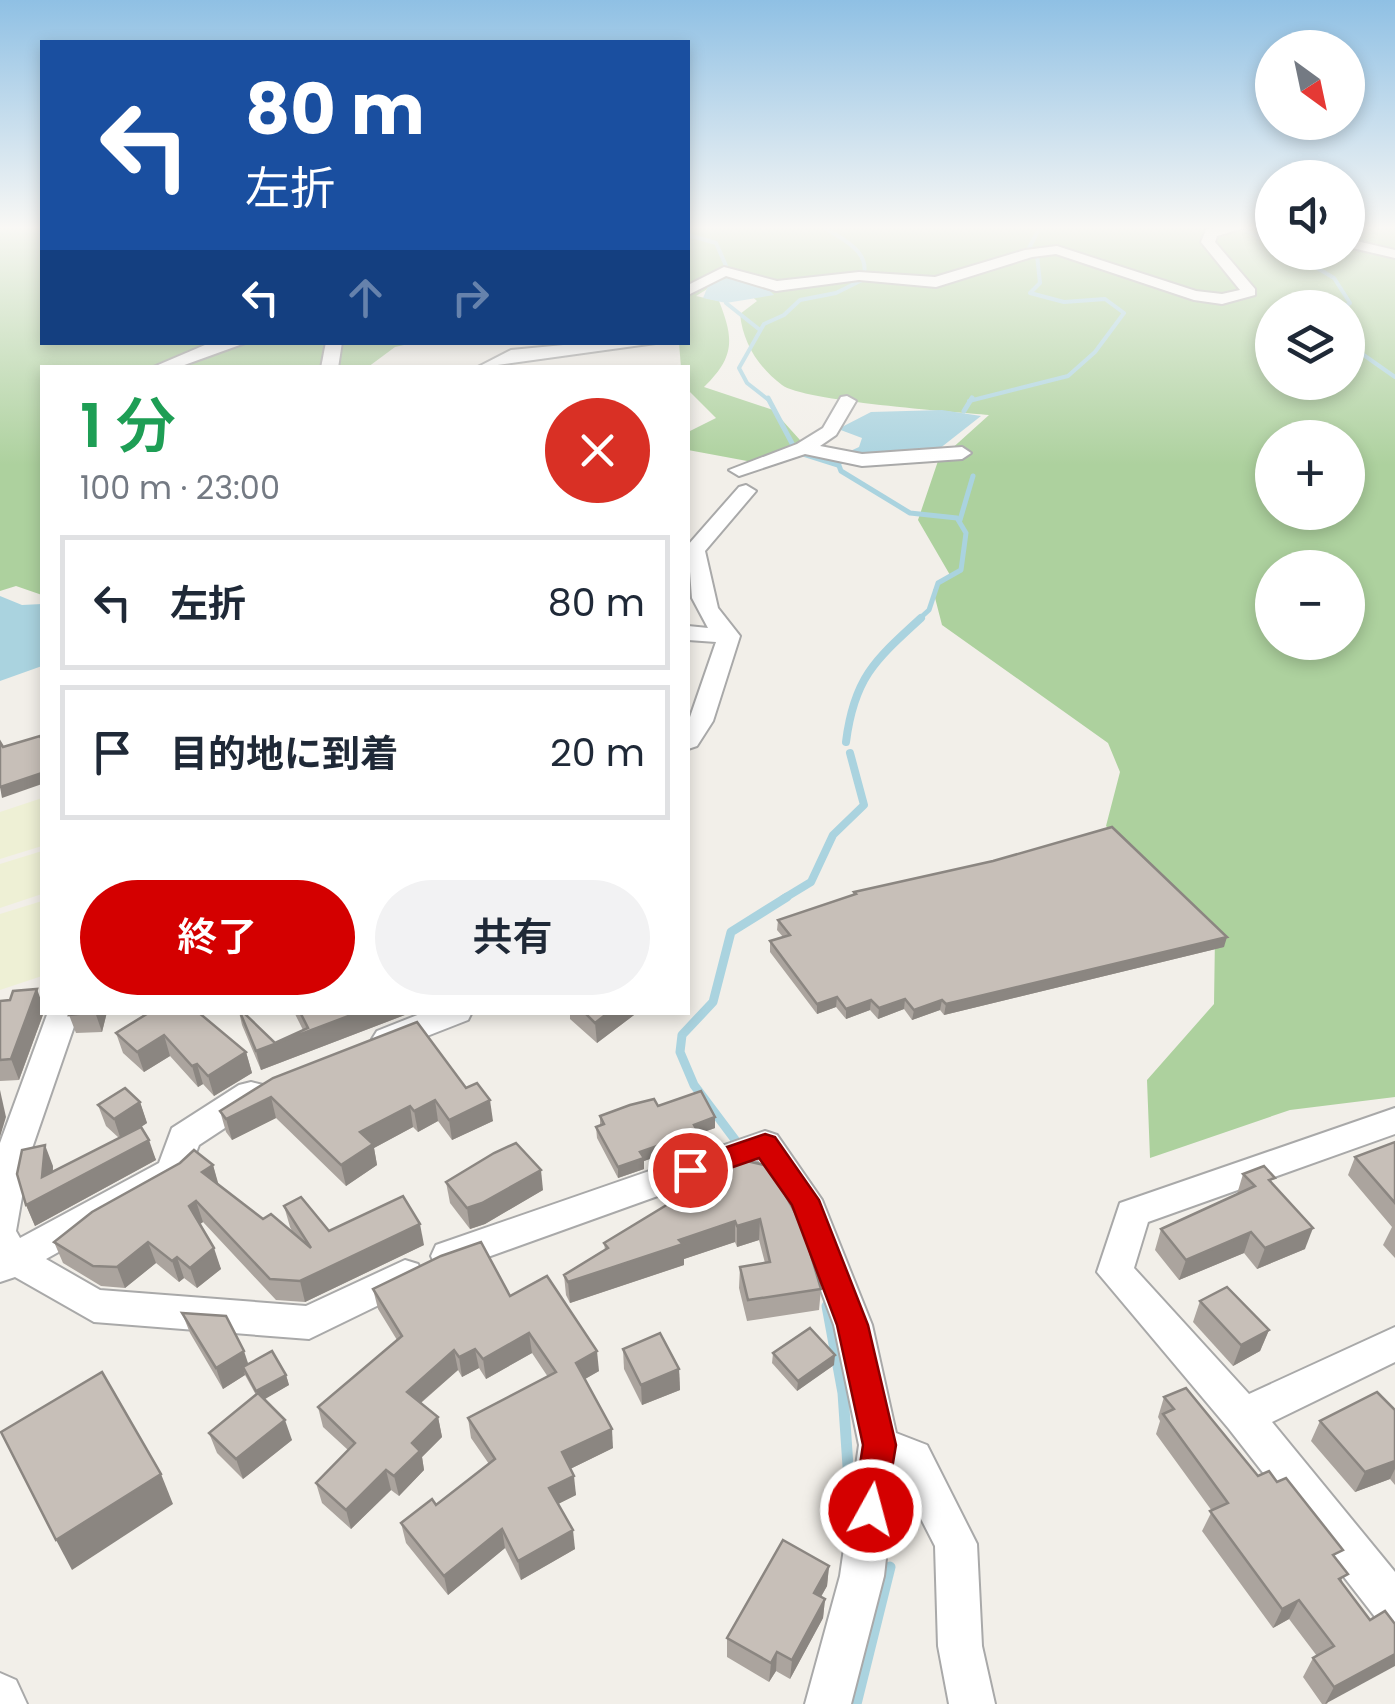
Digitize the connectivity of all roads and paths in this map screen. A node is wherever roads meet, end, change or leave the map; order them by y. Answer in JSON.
{"nodes":[{"id":1,"x":219,"y":345,"type":"edge"},
{"id":2,"x":622,"y":345,"type":"edge"},
{"id":3,"x":167,"y":365,"type":"edge"},
{"id":4,"x":490,"y":365,"type":"edge"},
{"id":5,"x":846,"y":401,"type":"dead end"},
{"id":6,"x":804,"y":448,"type":"junction"},
{"id":7,"x":962,"y":452,"type":"dead end"},
{"id":8,"x":690,"y":633,"type":"edge"},
{"id":9,"x":728,"y":636,"type":"junction"},
{"id":10,"x":690,"y":737,"type":"edge"},
{"id":11,"x":63,"y":1015,"type":"edge"},
{"id":12,"x":449,"y":1015,"type":"edge"},
{"id":13,"x":352,"y":1052,"type":"edge"},
{"id":14,"x":282,"y":1079,"type":"edge"},
{"id":15,"x":1395,"y":1121,"type":"edge"},
{"id":16,"x":3,"y":1247,"type":"edge"},
{"id":17,"x":1395,"y":1344,"type":"edge"},
{"id":18,"x":1243,"y":1416,"type":"junction"},
{"id":19,"x":879,"y":1445,"type":"junction"},
{"id":20,"x":1395,"y":1606,"type":"edge"},
{"id":21,"x":0,"y":1696,"type":"edge"},
{"id":22,"x":4,"y":1704,"type":"edge"},
{"id":23,"x":828,"y":1704,"type":"edge"},
{"id":24,"x":972,"y":1704,"type":"edge"}],
"edges":[{"from":1,"to":3,"type":"street"},
{"from":2,"to":4,"type":"street"},
{"from":5,"to":6,"type":"street"},
{"from":6,"to":7,"type":"street"},
{"from":6,"to":9,"type":"street"},
{"from":8,"to":9,"type":"street"},
{"from":9,"to":10,"type":"street"},
{"from":11,"to":16,"type":"street"},
{"from":12,"to":13,"type":"street"},
{"from":14,"to":16,"type":"street"},
{"from":15,"to":18,"type":"street"},
{"from":16,"to":19,"type":"street"},
{"from":17,"to":18,"type":"street"},
{"from":18,"to":20,"type":"street"},
{"from":19,"to":23,"type":"street"},
{"from":19,"to":24,"type":"street"},
{"from":21,"to":22,"type":"street"}]}
